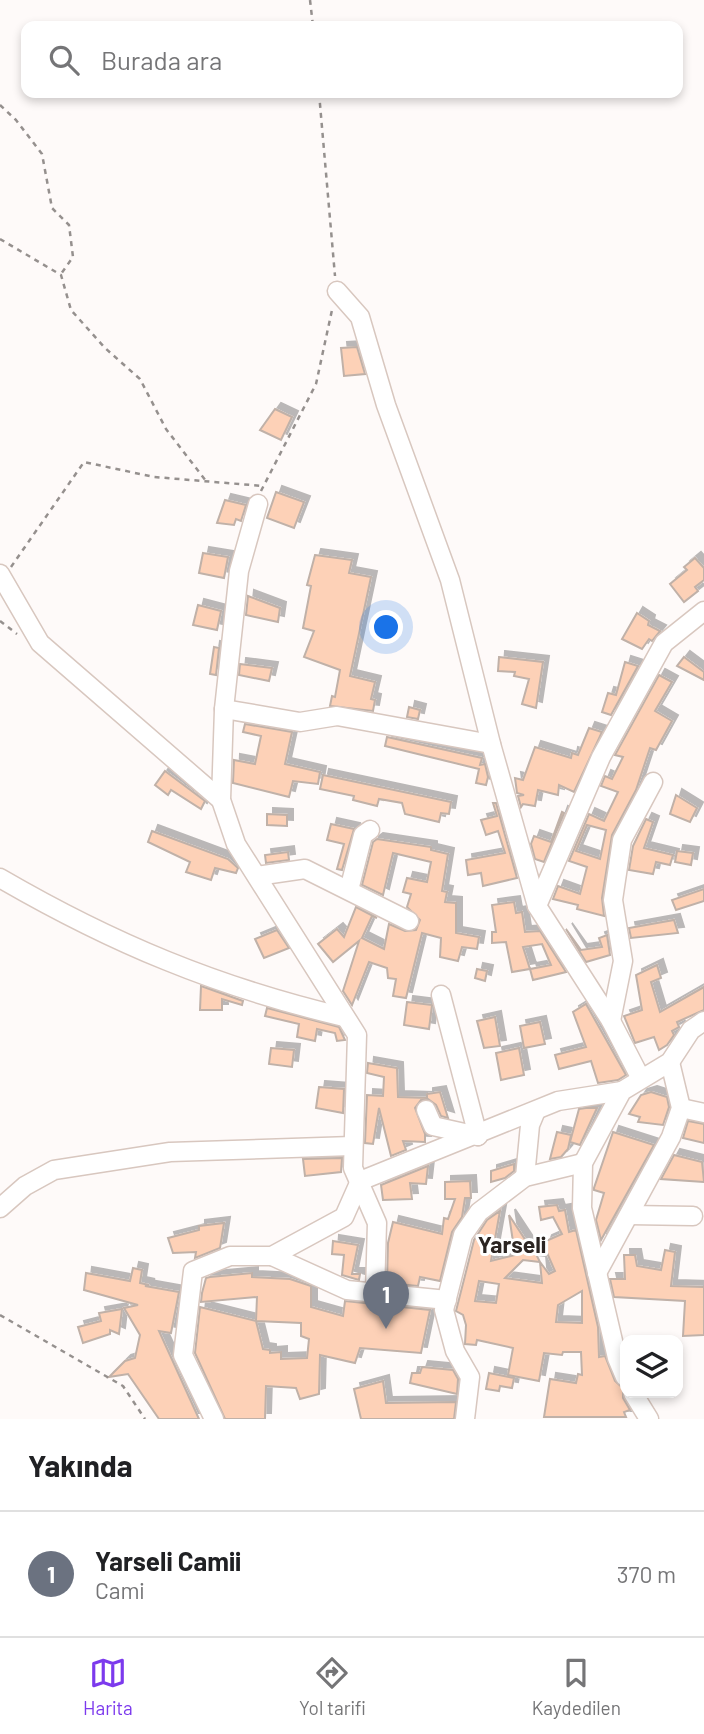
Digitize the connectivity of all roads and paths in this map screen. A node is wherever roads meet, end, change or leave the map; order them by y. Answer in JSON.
{"nodes":[{"id":1,"x":310,"y":0,"type":"edge"},
{"id":2,"x":312,"y":21,"type":"edge"},
{"id":3,"x":319,"y":98,"type":"edge"},
{"id":4,"x":0,"y":105,"type":"edge"},
{"id":5,"x":0,"y":239,"type":"edge"},
{"id":6,"x":61,"y":275,"type":"junction"},
{"id":7,"x":337,"y":291,"type":"junction"},
{"id":8,"x":206,"y":481,"type":"junction"},
{"id":9,"x":263,"y":486,"type":"junction"},
{"id":10,"x":258,"y":505,"type":"joint"},
{"id":11,"x":1,"y":576,"type":"edge"},
{"id":12,"x":704,"y":611,"type":"edge"},
{"id":13,"x":224,"y":709,"type":"junction"},
{"id":14,"x":491,"y":744,"type":"junction"},
{"id":15,"x":653,"y":782,"type":"dead end"},
{"id":16,"x":221,"y":800,"type":"junction"},
{"id":17,"x":370,"y":830,"type":"dead end"},
{"id":18,"x":257,"y":876,"type":"junction"},
{"id":19,"x":0,"y":878,"type":"edge"},
{"id":20,"x":349,"y":890,"type":"junction"},
{"id":21,"x":537,"y":906,"type":"junction"},
{"id":22,"x":409,"y":921,"type":"dead end"},
{"id":23,"x":441,"y":995,"type":"dead end"},
{"id":24,"x":344,"y":1017,"type":"junction"},
{"id":25,"x":611,"y":1021,"type":"junction"},
{"id":26,"x":704,"y":1021,"type":"edge"},
{"id":27,"x":670,"y":1062,"type":"junction"},
{"id":28,"x":640,"y":1077,"type":"junction"},
{"id":29,"x":622,"y":1091,"type":"junction"},
{"id":30,"x":681,"y":1108,"type":"junction"},
{"id":31,"x":426,"y":1110,"type":"dead end"},
{"id":32,"x":535,"y":1113,"type":"junction"},
{"id":33,"x":704,"y":1113,"type":"edge"},
{"id":34,"x":478,"y":1136,"type":"junction"},
{"id":35,"x":352,"y":1146,"type":"junction"},
{"id":36,"x":583,"y":1163,"type":"junction"},
{"id":37,"x":525,"y":1177,"type":"junction"},
{"id":38,"x":360,"y":1181,"type":"junction"},
{"id":39,"x":0,"y":1208,"type":"edge"},
{"id":40,"x":629,"y":1214,"type":"junction"},
{"id":41,"x":692,"y":1216,"type":"dead end"},
{"id":42,"x":272,"y":1256,"type":"junction"},
{"id":43,"x":597,"y":1273,"type":"junction"},
{"id":44,"x":375,"y":1293,"type":"junction"},
{"id":45,"x":447,"y":1300,"type":"junction"},
{"id":46,"x":0,"y":1315,"type":"edge"},
{"id":47,"x":620,"y":1365,"type":"edge"},
{"id":48,"x":636,"y":1398,"type":"edge"},
{"id":49,"x":145,"y":1419,"type":"edge"},
{"id":50,"x":214,"y":1419,"type":"edge"},
{"id":51,"x":465,"y":1419,"type":"edge"},
{"id":52,"x":649,"y":1419,"type":"edge"}],
"edges":[{"from":1,"to":2,"type":"path"},
{"from":3,"to":7,"type":"path"},
{"from":4,"to":6,"type":"path"},
{"from":5,"to":6,"type":"path"},
{"from":6,"to":8,"type":"path"},
{"from":7,"to":9,"type":"path"},
{"from":7,"to":14,"type":"street"},
{"from":8,"to":9,"type":"path"},
{"from":8,"to":11,"type":"path"},
{"from":9,"to":10,"type":"path"},
{"from":10,"to":13,"type":"street"},
{"from":11,"to":16,"type":"street"},
{"from":12,"to":21,"type":"street"},
{"from":13,"to":14,"type":"street"},
{"from":13,"to":16,"type":"street"},
{"from":14,"to":21,"type":"street"},
{"from":15,"to":25,"type":"street"},
{"from":16,"to":18,"type":"street"},
{"from":17,"to":20,"type":"street"},
{"from":18,"to":20,"type":"street"},
{"from":18,"to":24,"type":"street"},
{"from":19,"to":24,"type":"street"},
{"from":20,"to":22,"type":"street"},
{"from":21,"to":25,"type":"street"},
{"from":23,"to":34,"type":"street"},
{"from":24,"to":35,"type":"street"},
{"from":25,"to":28,"type":"street"},
{"from":26,"to":27,"type":"street"},
{"from":27,"to":28,"type":"street"},
{"from":27,"to":30,"type":"street"},
{"from":28,"to":29,"type":"street"},
{"from":29,"to":32,"type":"street"},
{"from":29,"to":36,"type":"street"},
{"from":30,"to":33,"type":"street"},
{"from":30,"to":40,"type":"street"},
{"from":31,"to":34,"type":"street"},
{"from":32,"to":34,"type":"street"},
{"from":32,"to":37,"type":"street"},
{"from":34,"to":38,"type":"street"},
{"from":35,"to":38,"type":"street"},
{"from":35,"to":39,"type":"street"},
{"from":36,"to":37,"type":"street"},
{"from":36,"to":43,"type":"street"},
{"from":37,"to":45,"type":"street"},
{"from":38,"to":42,"type":"street"},
{"from":38,"to":44,"type":"street"},
{"from":40,"to":41,"type":"street"},
{"from":40,"to":43,"type":"street"},
{"from":42,"to":44,"type":"street"},
{"from":42,"to":50,"type":"street"},
{"from":43,"to":47,"type":"street"},
{"from":44,"to":45,"type":"street"},
{"from":45,"to":51,"type":"street"},
{"from":46,"to":49,"type":"path"},
{"from":48,"to":52,"type":"street"}]}
